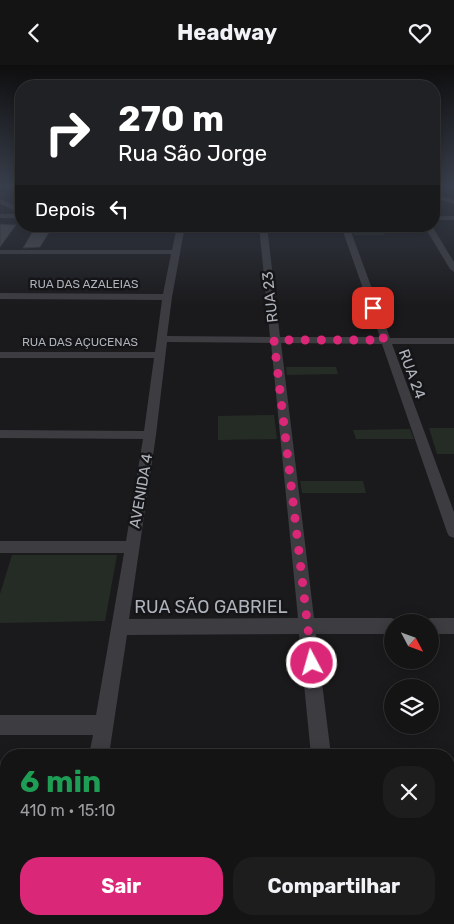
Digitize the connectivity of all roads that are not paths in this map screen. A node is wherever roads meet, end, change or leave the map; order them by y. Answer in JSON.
{"nodes":[{"id":1,"x":179,"y":232,"type":"edge"},
{"id":2,"x":264,"y":232,"type":"edge"},
{"id":3,"x":347,"y":232,"type":"edge"},
{"id":4,"x":432,"y":232,"type":"edge"},
{"id":5,"x":0,"y":252,"type":"edge"},
{"id":6,"x":176,"y":252,"type":"junction"},
{"id":7,"x":454,"y":269,"type":"edge"},
{"id":8,"x":0,"y":297,"type":"edge"},
{"id":9,"x":167,"y":297,"type":"junction"},
{"id":10,"x":163,"y":339,"type":"junction"},
{"id":11,"x":274,"y":340,"type":"junction"},
{"id":12,"x":384,"y":340,"type":"junction"},
{"id":13,"x":454,"y":341,"type":"edge"},
{"id":14,"x":0,"y":355,"type":"edge"},
{"id":15,"x":161,"y":355,"type":"junction"},
{"id":16,"x":0,"y":434,"type":"edge"},
{"id":17,"x":150,"y":435,"type":"junction"},
{"id":18,"x":454,"y":531,"type":"edge"},
{"id":19,"x":0,"y":547,"type":"edge"},
{"id":20,"x":131,"y":547,"type":"junction"},
{"id":21,"x":308,"y":626,"type":"junction"},
{"id":22,"x":384,"y":626,"type":"edge"},
{"id":23,"x":439,"y":626,"type":"edge"},
{"id":24,"x":454,"y":626,"type":"edge"},
{"id":25,"x":120,"y":627,"type":"junction"},
{"id":26,"x":0,"y":725,"type":"edge"},
{"id":27,"x":104,"y":725,"type":"junction"},
{"id":28,"x":100,"y":749,"type":"edge"},
{"id":29,"x":320,"y":749,"type":"edge"}],
"edges":[{"from":1,"to":6,"type":"street","name":"AVENIDA 4"},
{"from":2,"to":11,"type":"street","name":"RUA 23"},
{"from":3,"to":12,"type":"street","name":"RUA 24"},
{"from":4,"to":7,"type":"street"},
{"from":5,"to":6,"type":"street"},
{"from":6,"to":9,"type":"street","name":"AVENIDA 4"},
{"from":8,"to":9,"type":"street","name":"RUA DAS AZALEIAS"},
{"from":9,"to":10,"type":"street","name":"AVENIDA 4"},
{"from":10,"to":11,"type":"street"},
{"from":10,"to":15,"type":"street","name":"AVENIDA 4"},
{"from":11,"to":12,"type":"street"},
{"from":11,"to":21,"type":"street","name":"RUA 23"},
{"from":12,"to":13,"type":"street"},
{"from":12,"to":18,"type":"street","name":"RUA 24"},
{"from":14,"to":15,"type":"street","name":"RUA DAS AÇUCENAS"},
{"from":15,"to":17,"type":"street","name":"AVENIDA 4"},
{"from":16,"to":17,"type":"street"},
{"from":17,"to":20,"type":"street","name":"AVENIDA 4"},
{"from":19,"to":20,"type":"street"},
{"from":20,"to":25,"type":"street","name":"AVENIDA 4"},
{"from":21,"to":22,"type":"street","name":"RUA SÃO GABRIEL"},
{"from":21,"to":25,"type":"street","name":"RUA SÃO GABRIEL"},
{"from":21,"to":29,"type":"street","name":"RUA 23"},
{"from":23,"to":24,"type":"street"},
{"from":25,"to":27,"type":"street","name":"AVENIDA 4"},
{"from":26,"to":27,"type":"street"},
{"from":27,"to":28,"type":"street","name":"AVENIDA 4"}]}
